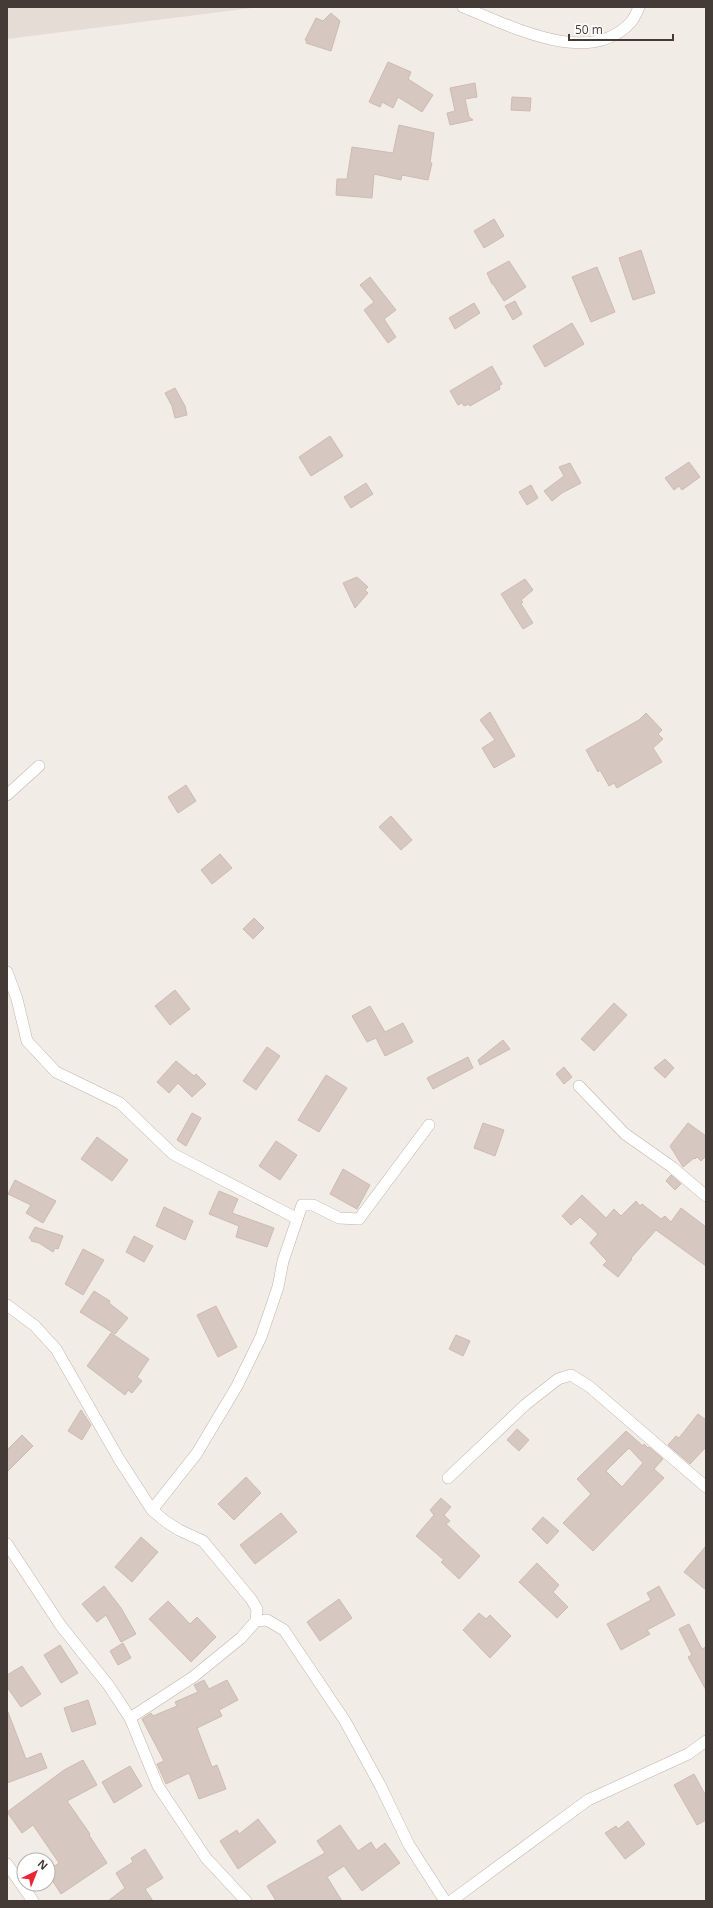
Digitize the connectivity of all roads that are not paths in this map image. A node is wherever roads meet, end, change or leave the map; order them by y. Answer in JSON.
{"nodes":[{"id":1,"x":463,"y":7,"type":"edge"},
{"id":2,"x":639,"y":7,"type":"edge"},
{"id":3,"x":39,"y":766,"type":"dead end"},
{"id":4,"x":7,"y":795,"type":"edge"},
{"id":5,"x":7,"y":972,"type":"edge"},
{"id":6,"x":579,"y":1086,"type":"dead end"},
{"id":7,"x":429,"y":1125,"type":"dead end"},
{"id":8,"x":706,"y":1196,"type":"edge"},
{"id":9,"x":296,"y":1218,"type":"junction"},
{"id":10,"x":7,"y":1305,"type":"edge"},
{"id":11,"x":448,"y":1478,"type":"dead end"},
{"id":12,"x":706,"y":1487,"type":"edge"},
{"id":13,"x":152,"y":1510,"type":"junction"},
{"id":14,"x":7,"y":1544,"type":"edge"},
{"id":15,"x":256,"y":1621,"type":"junction"},
{"id":16,"x":130,"y":1718,"type":"junction"},
{"id":17,"x":706,"y":1741,"type":"edge"},
{"id":18,"x":7,"y":1864,"type":"edge"},
{"id":19,"x":33,"y":1901,"type":"edge"},
{"id":20,"x":246,"y":1901,"type":"edge"},
{"id":21,"x":445,"y":1901,"type":"edge"},
{"id":22,"x":451,"y":1901,"type":"edge"}],
"edges":[{"from":1,"to":2,"type":"street"},
{"from":3,"to":4,"type":"street"},
{"from":5,"to":9,"type":"street"},
{"from":6,"to":8,"type":"street"},
{"from":7,"to":9,"type":"street"},
{"from":9,"to":13,"type":"street"},
{"from":10,"to":13,"type":"street"},
{"from":11,"to":12,"type":"street"},
{"from":13,"to":15,"type":"street"},
{"from":14,"to":16,"type":"street"},
{"from":15,"to":16,"type":"street"},
{"from":15,"to":21,"type":"street"},
{"from":16,"to":20,"type":"street"},
{"from":17,"to":22,"type":"street"},
{"from":18,"to":19,"type":"street"}]}
